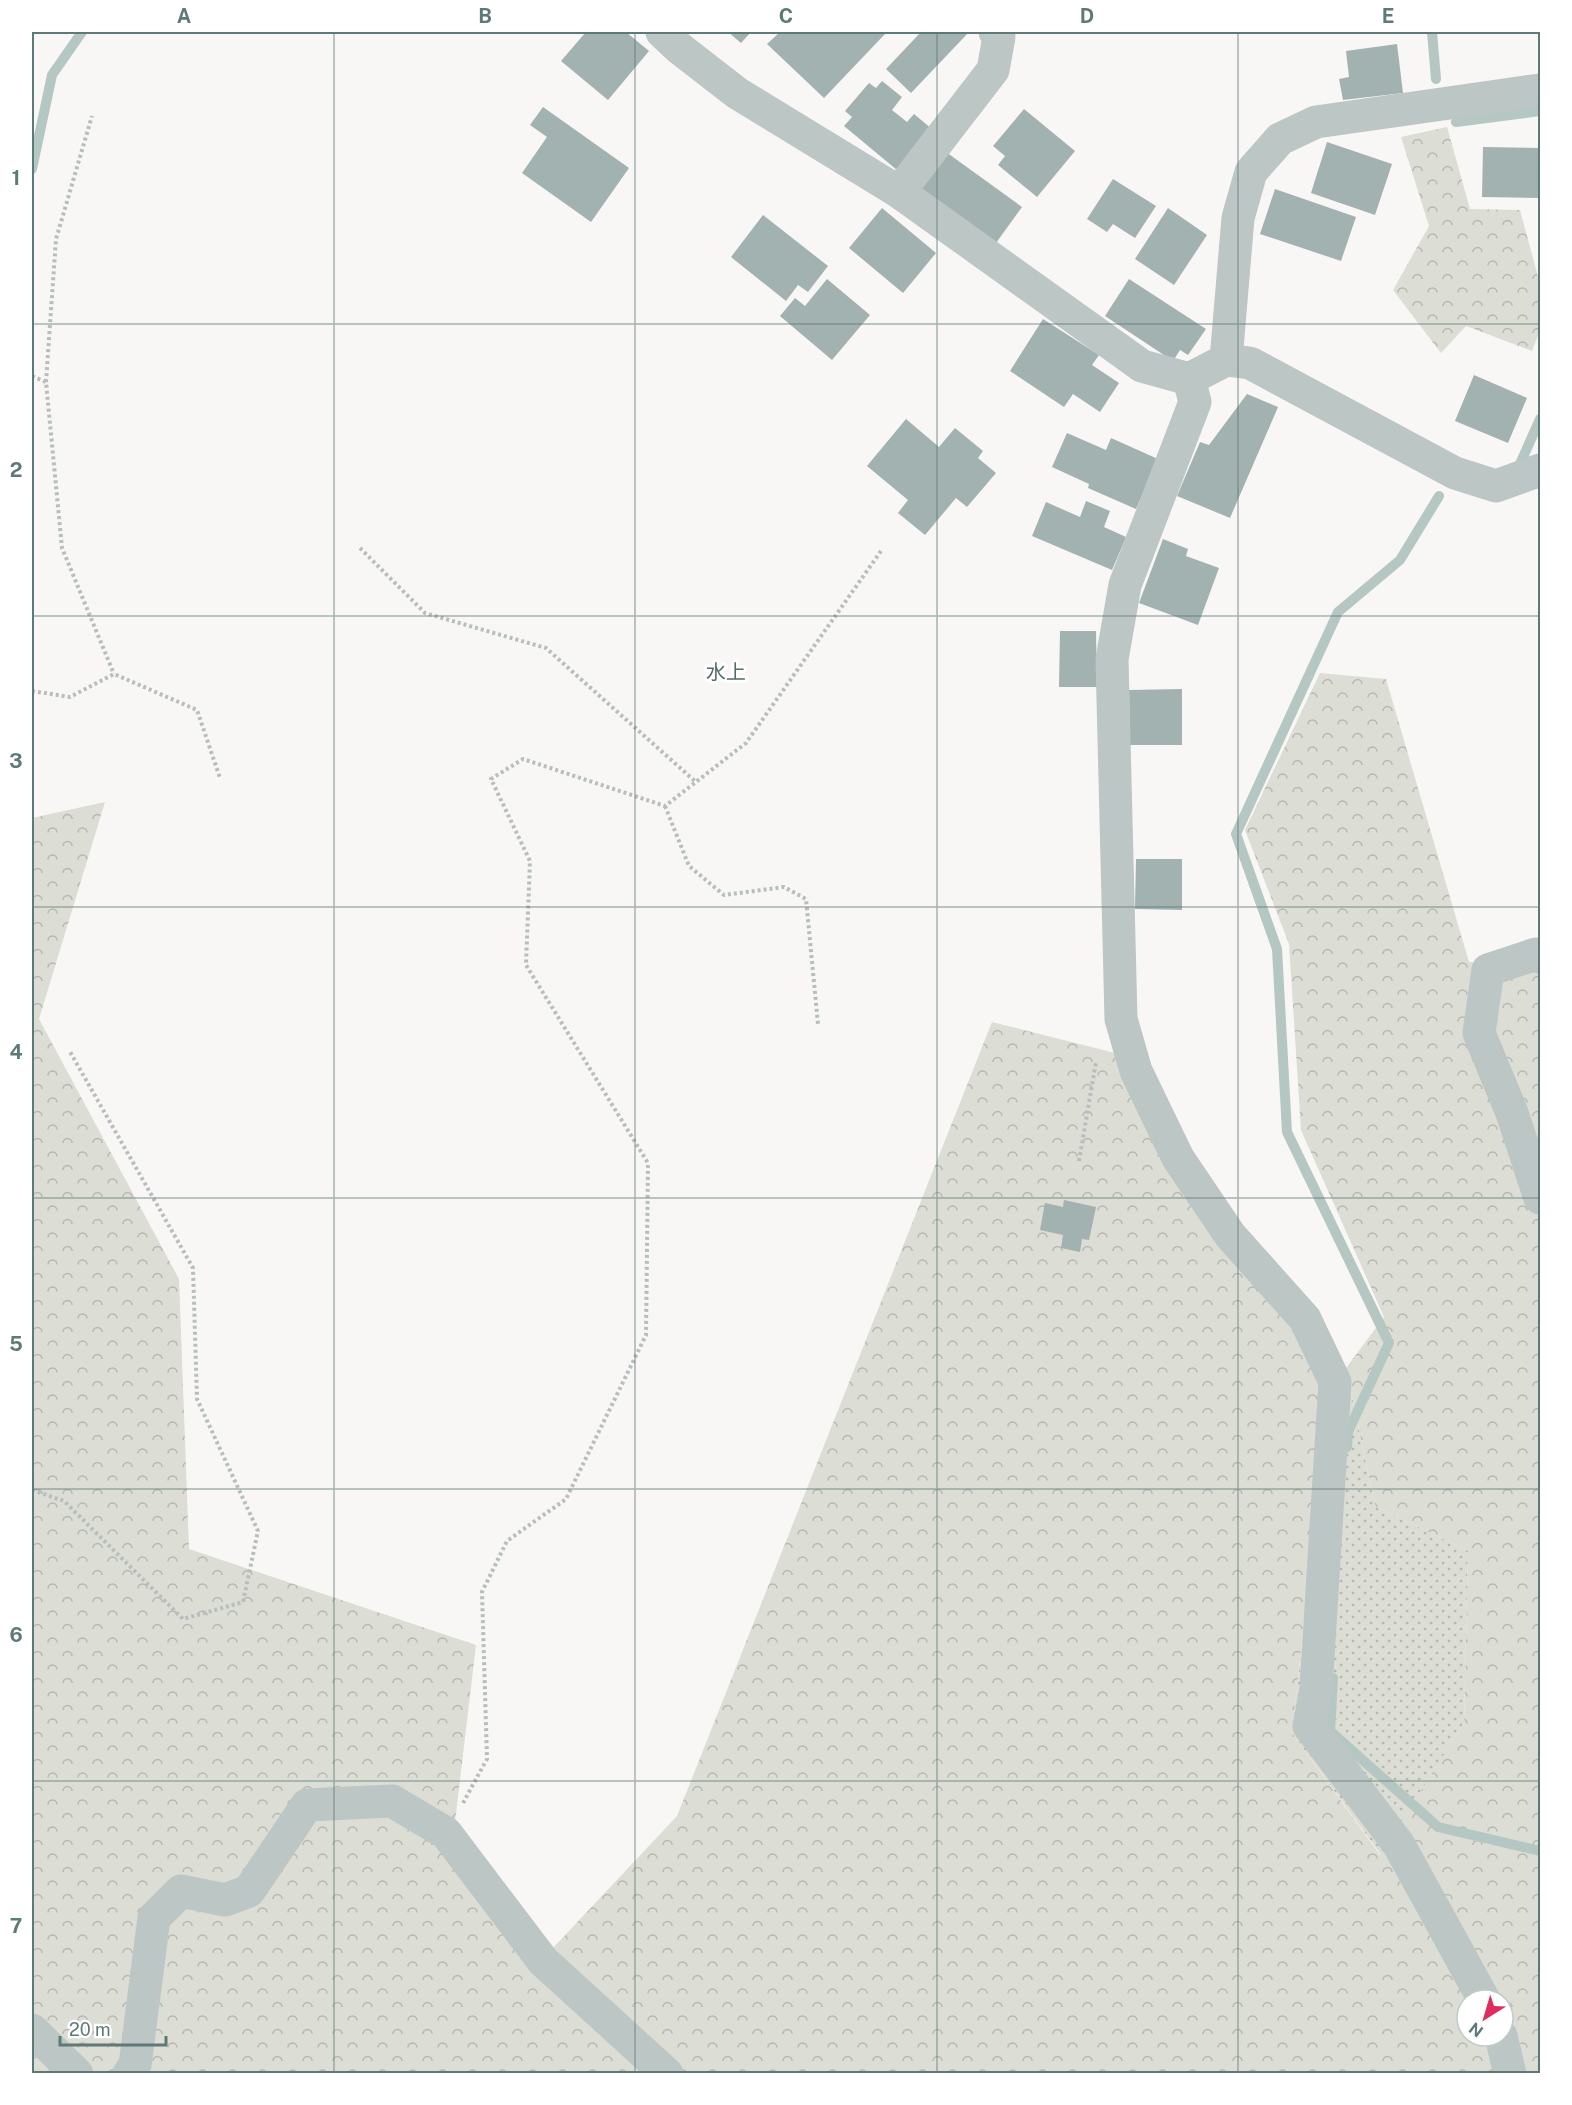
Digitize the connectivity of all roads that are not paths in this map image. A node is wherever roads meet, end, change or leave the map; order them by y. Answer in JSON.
{"nodes":[{"id":1,"x":662,"y":32,"type":"edge"},
{"id":2,"x":995,"y":32,"type":"edge"},
{"id":3,"x":1540,"y":90,"type":"edge"},
{"id":4,"x":899,"y":192,"type":"junction"},
{"id":5,"x":1226,"y":360,"type":"junction"},
{"id":6,"x":1189,"y":379,"type":"junction"},
{"id":7,"x":1540,"y":470,"type":"edge"},
{"id":8,"x":1540,"y":957,"type":"edge"},
{"id":9,"x":1540,"y":1198,"type":"edge"},
{"id":10,"x":1477,"y":1988,"type":"edge"},
{"id":11,"x":32,"y":2030,"type":"edge"},
{"id":12,"x":1504,"y":2048,"type":"edge"},
{"id":13,"x":77,"y":2073,"type":"edge"},
{"id":14,"x":129,"y":2073,"type":"edge"},
{"id":15,"x":667,"y":2073,"type":"edge"},
{"id":16,"x":1510,"y":2073,"type":"edge"}],
"edges":[{"from":1,"to":4,"type":"street"},
{"from":2,"to":4,"type":"street"},
{"from":3,"to":5,"type":"street"},
{"from":4,"to":6,"type":"street"},
{"from":5,"to":6,"type":"street"},
{"from":5,"to":7,"type":"street"},
{"from":6,"to":10,"type":"street"},
{"from":8,"to":9,"type":"street"},
{"from":11,"to":13,"type":"street"},
{"from":12,"to":16,"type":"street"},
{"from":14,"to":15,"type":"street"}]}
